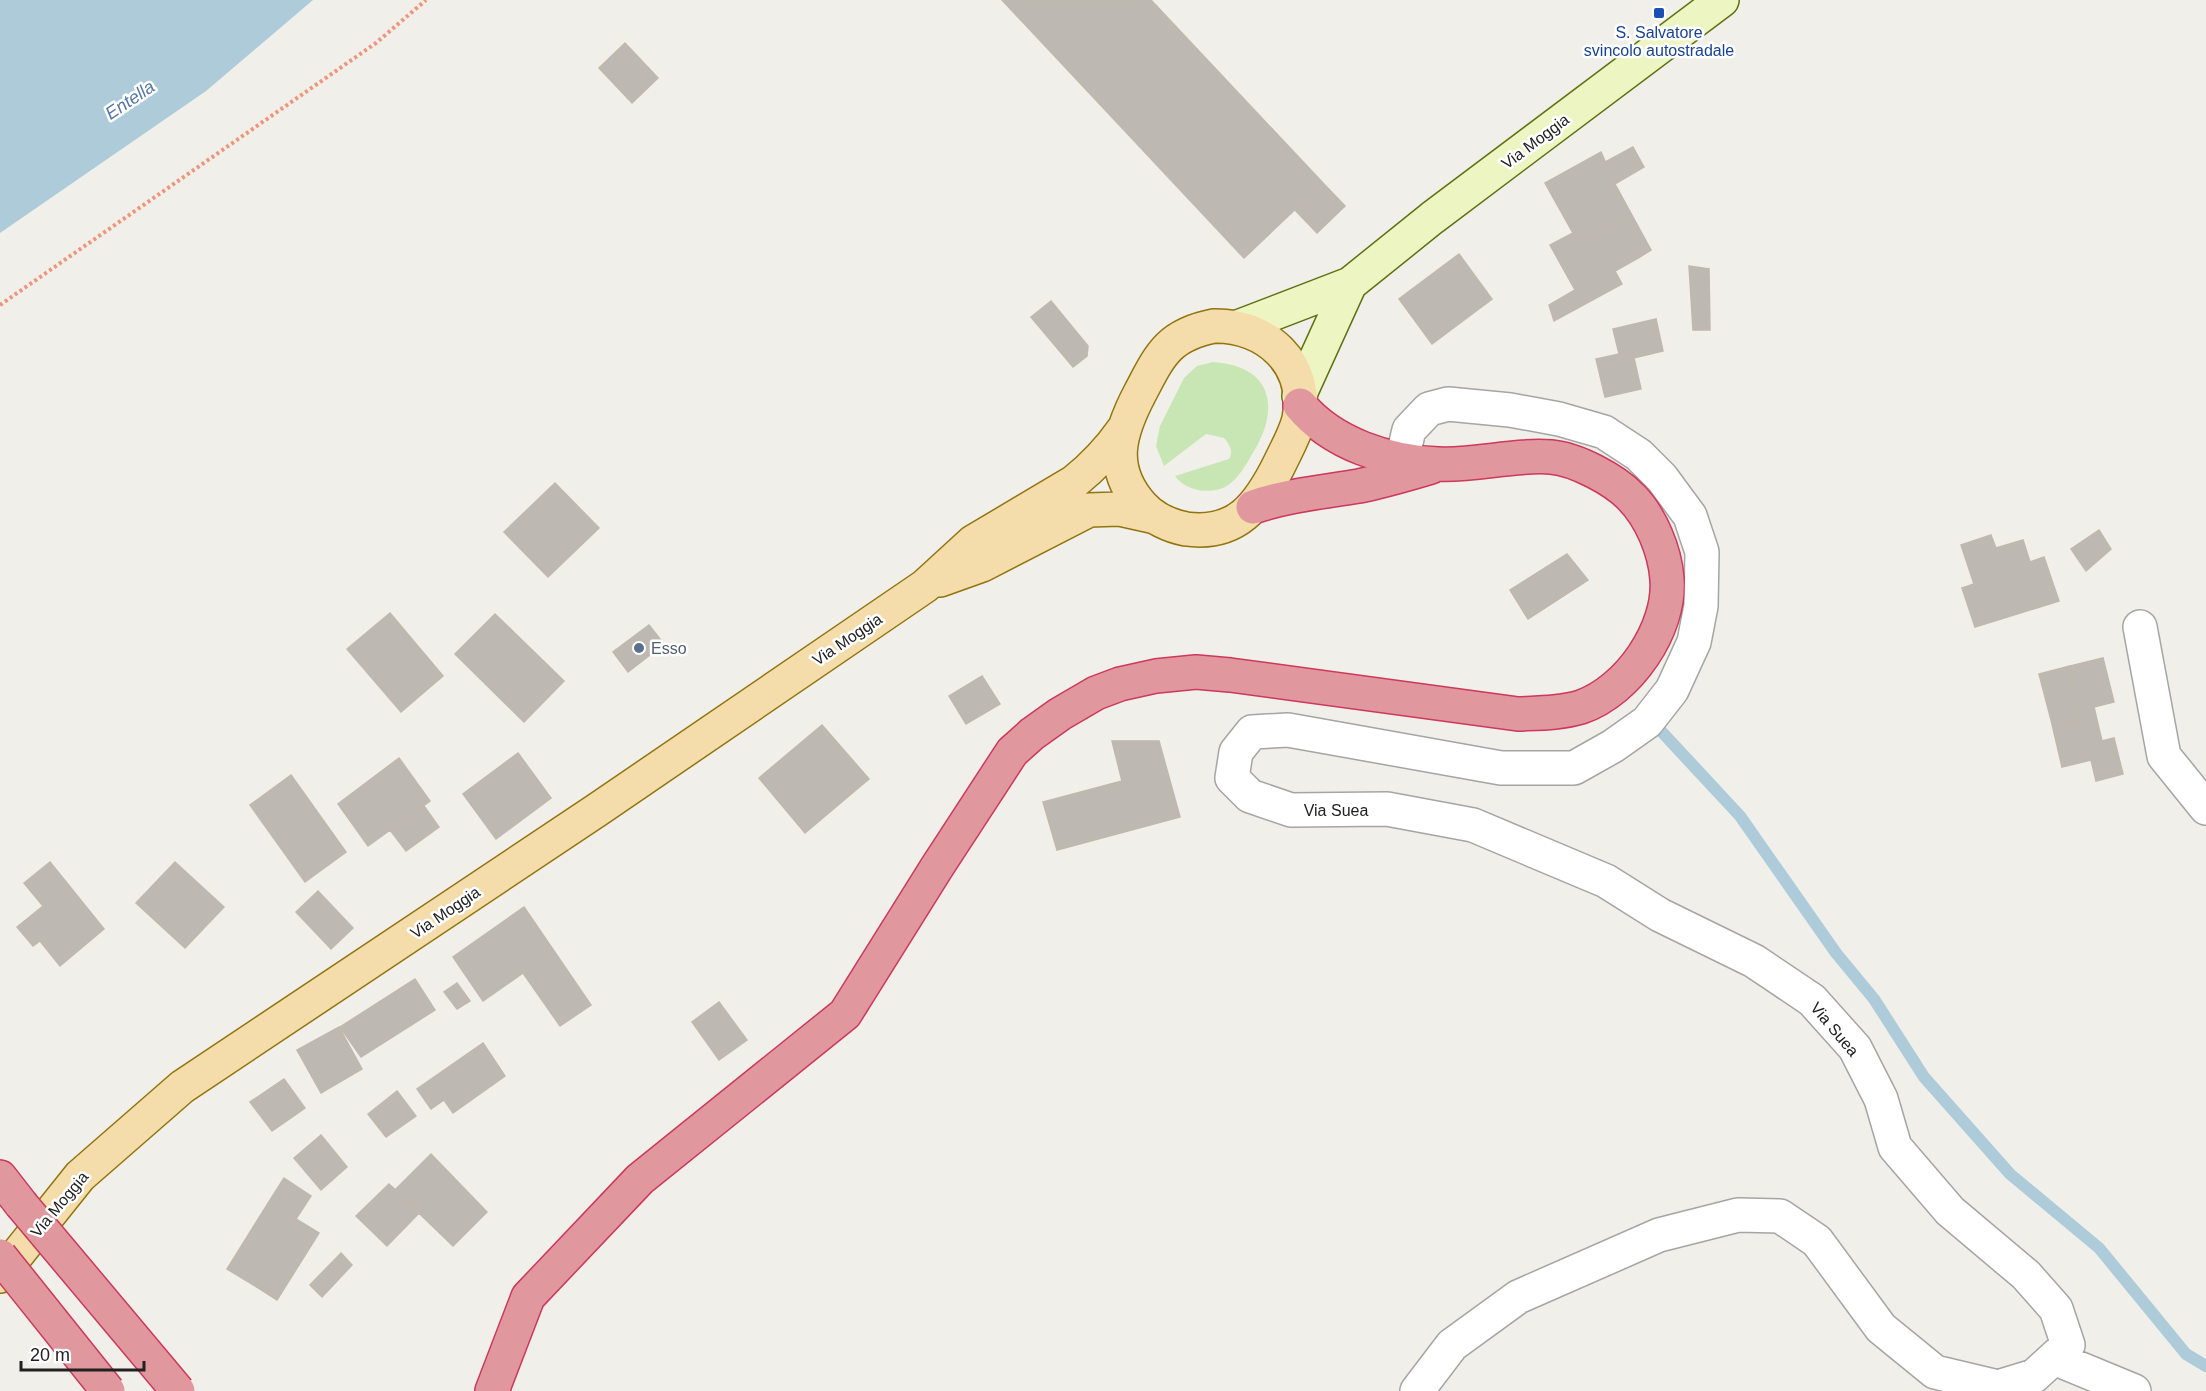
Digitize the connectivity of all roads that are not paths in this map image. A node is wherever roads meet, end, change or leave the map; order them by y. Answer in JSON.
{"nodes":[{"id":1,"x":1722,"y":0,"type":"edge"},
{"id":2,"x":1350,"y":284,"type":"junction"},
{"id":3,"x":1238,"y":327,"type":"junction"},
{"id":4,"x":1300,"y":400,"type":"junction"},
{"id":5,"x":1123,"y":430,"type":"junction"},
{"id":6,"x":1402,"y":459,"type":"junction"},
{"id":7,"x":1439,"y":464,"type":"junction"},
{"id":8,"x":1253,"y":507,"type":"junction"},
{"id":9,"x":1155,"y":517,"type":"junction"},
{"id":10,"x":924,"y":586,"type":"junction"},
{"id":11,"x":2140,"y":627,"type":"dead end"},
{"id":12,"x":2206,"y":808,"type":"edge"},
{"id":13,"x":0,"y":1177,"type":"edge"},
{"id":14,"x":0,"y":1256,"type":"edge"},
{"id":15,"x":0,"y":1276,"type":"edge"},
{"id":16,"x":2054,"y":1358,"type":"junction"},
{"id":17,"x":108,"y":1391,"type":"edge"},
{"id":18,"x":178,"y":1391,"type":"edge"},
{"id":19,"x":492,"y":1391,"type":"edge"},
{"id":20,"x":1417,"y":1391,"type":"edge"},
{"id":21,"x":2134,"y":1391,"type":"edge"}],
"edges":[{"from":1,"to":2,"type":"main road","name":"Via Moggia"},
{"from":2,"to":3,"type":"main road","name":"Via Moggia"},
{"from":2,"to":4,"type":"main road","name":"Via Moggia"},
{"from":3,"to":4,"type":"main road","name":"Via Moggia"},
{"from":3,"to":5,"type":"main road","name":"Via Moggia"},
{"from":4,"to":6,"type":"highway"},
{"from":4,"to":8,"type":"main road","name":"Via Moggia"},
{"from":5,"to":9,"type":"main road","name":"Via Moggia"},
{"from":5,"to":10,"type":"main road","name":"Via Moggia"},
{"from":6,"to":7,"type":"highway"},
{"from":6,"to":16,"type":"street","name":"Via Suea"},
{"from":7,"to":8,"type":"highway"},
{"from":7,"to":19,"type":"highway"},
{"from":8,"to":9,"type":"main road","name":"Via Moggia"},
{"from":9,"to":10,"type":"main road","name":"Via Moggia"},
{"from":10,"to":15,"type":"main road","name":"Via Moggia"},
{"from":11,"to":12,"type":"street"},
{"from":13,"to":18,"type":"highway","bridge":true},
{"from":14,"to":17,"type":"highway","bridge":true},
{"from":16,"to":20,"type":"street","name":"Via Suea"},
{"from":16,"to":21,"type":"street"}]}
